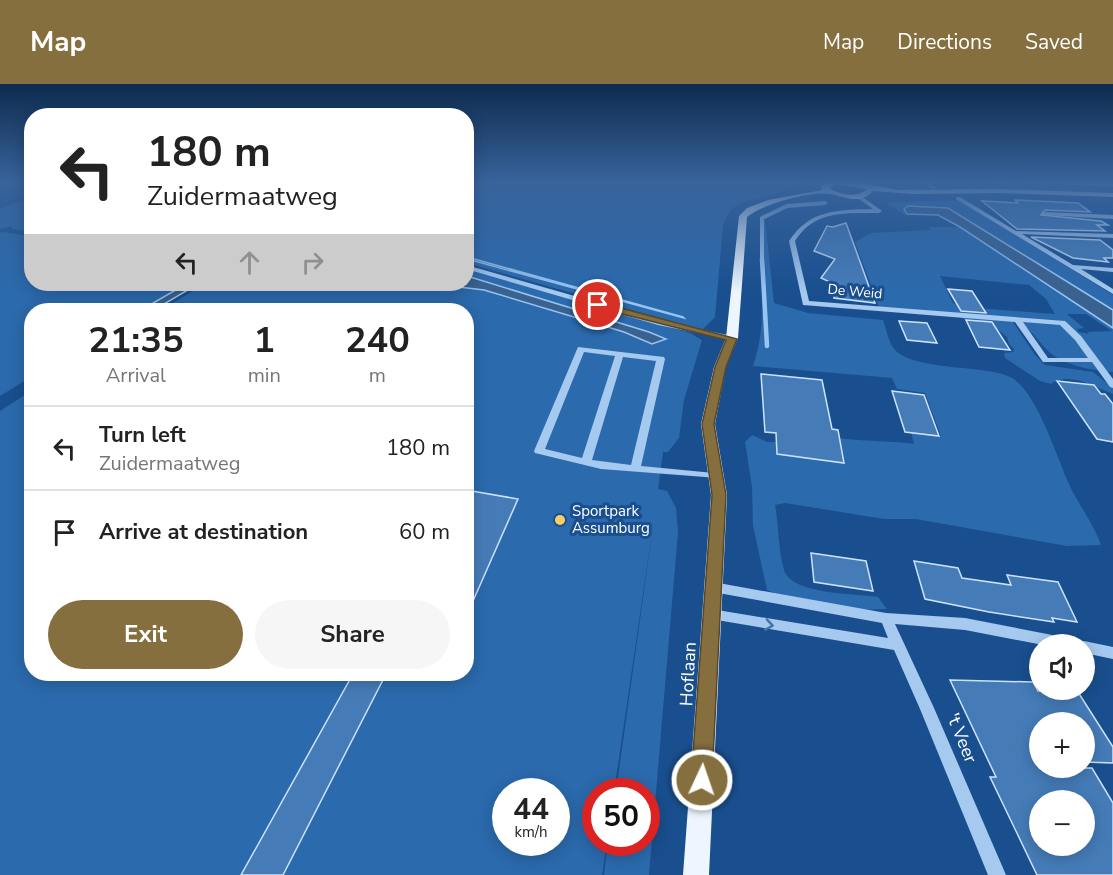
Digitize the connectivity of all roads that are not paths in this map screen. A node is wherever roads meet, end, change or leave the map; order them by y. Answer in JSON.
{"nodes":[{"id":1,"x":743,"y":218,"type":"edge"},
{"id":2,"x":819,"y":218,"type":"edge"},
{"id":3,"x":992,"y":218,"type":"edge"},
{"id":4,"x":1014,"y":231,"type":"junction"},
{"id":5,"x":1113,"y":236,"type":"edge"},
{"id":6,"x":1073,"y":267,"type":"junction"},
{"id":7,"x":474,"y":269,"type":"edge"},
{"id":8,"x":1113,"y":270,"type":"edge"},
{"id":9,"x":1113,"y":292,"type":"edge"},
{"id":10,"x":1017,"y":319,"type":"junction"},
{"id":11,"x":732,"y":339,"type":"junction"},
{"id":12,"x":620,"y":354,"type":"junction"},
{"id":13,"x":1092,"y":360,"type":"junction"},
{"id":14,"x":1113,"y":385,"type":"edge"},
{"id":15,"x":586,"y":462,"type":"junction"},
{"id":16,"x":635,"y":469,"type":"junction"},
{"id":17,"x":714,"y":476,"type":"junction"},
{"id":18,"x":713,"y":587,"type":"junction"},
{"id":19,"x":711,"y":614,"type":"junction"},
{"id":20,"x":886,"y":618,"type":"junction"},
{"id":21,"x":1029,"y":636,"type":"edge"},
{"id":22,"x":898,"y":645,"type":"junction"},
{"id":23,"x":1095,"y":649,"type":"edge"},
{"id":24,"x":1113,"y":653,"type":"edge"},
{"id":25,"x":696,"y":875,"type":"edge"},
{"id":26,"x":997,"y":875,"type":"edge"}],
"edges":[{"from":1,"to":11,"type":"main road","name":"Hoflaan"},
{"from":2,"to":10,"type":"street","name":"De Weid"},
{"from":3,"to":4,"type":"street"},
{"from":4,"to":5,"type":"street"},
{"from":4,"to":6,"type":"street"},
{"from":6,"to":8,"type":"street"},
{"from":6,"to":9,"type":"street"},
{"from":7,"to":11,"type":"street"},
{"from":10,"to":13,"type":"street","name":"De Weid"},
{"from":10,"to":13,"type":"street"},
{"from":11,"to":17,"type":"main road","name":"Hoflaan"},
{"from":12,"to":15,"type":"street"},
{"from":12,"to":15,"type":"street"},
{"from":12,"to":16,"type":"street"},
{"from":13,"to":14,"type":"street","name":"De Weid"},
{"from":15,"to":16,"type":"street"},
{"from":16,"to":17,"type":"street"},
{"from":17,"to":18,"type":"main road","name":"Hoflaan"},
{"from":18,"to":19,"type":"main road","name":"Hoflaan"},
{"from":18,"to":20,"type":"street"},
{"from":19,"to":22,"type":"street","one_way":true},
{"from":19,"to":25,"type":"main road","name":"Hoflaan"},
{"from":20,"to":21,"type":"street"},
{"from":20,"to":22,"type":"street","name":"'t Veer"},
{"from":22,"to":26,"type":"street","name":"'t Veer"},
{"from":23,"to":24,"type":"street"}]}
